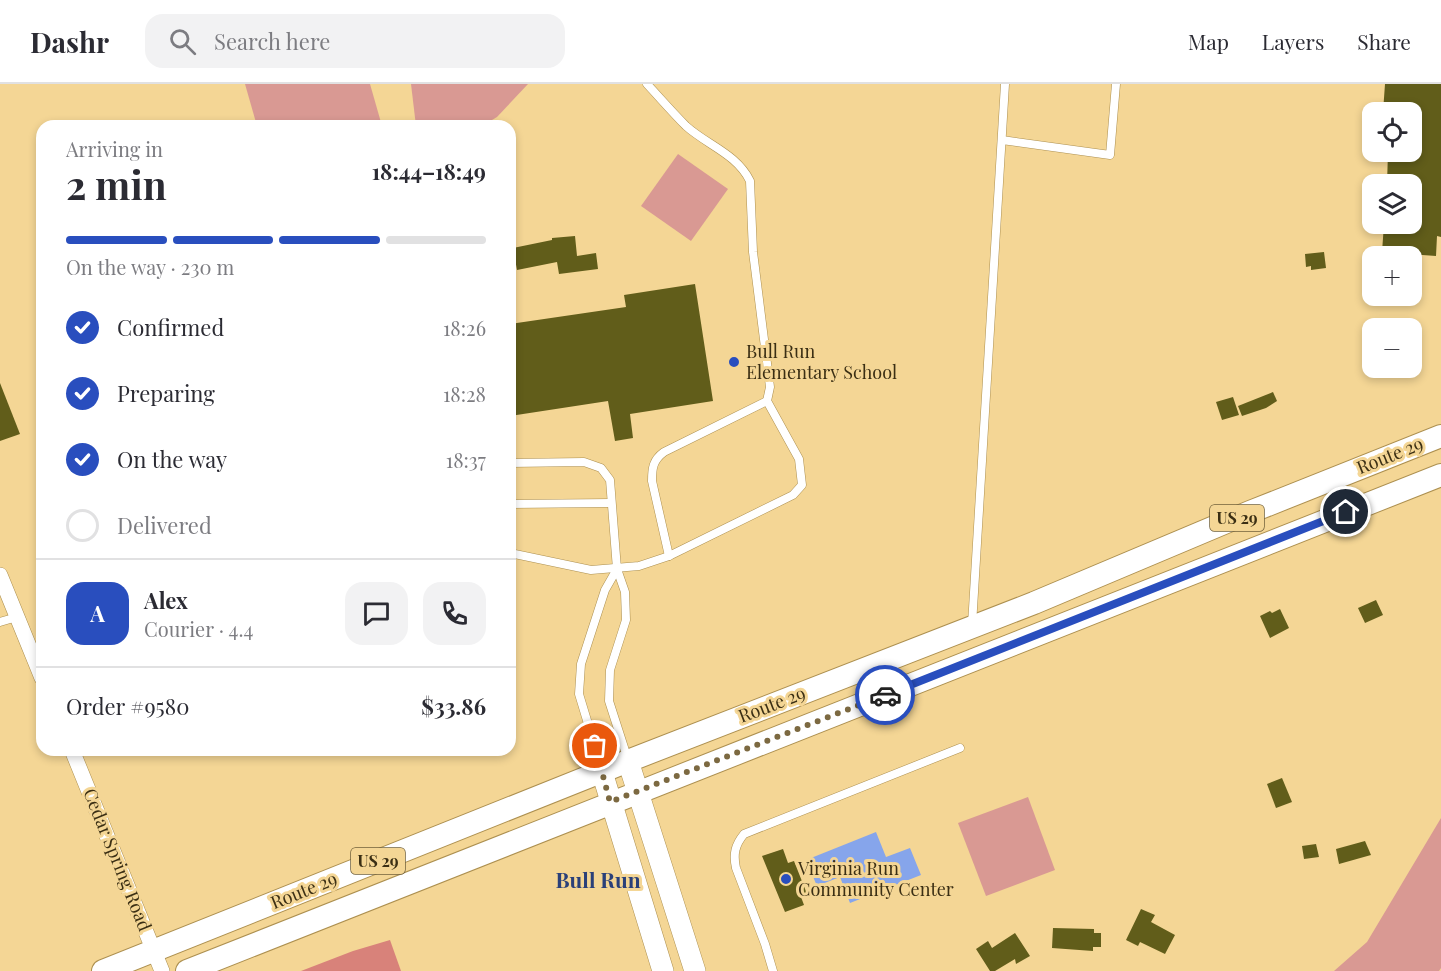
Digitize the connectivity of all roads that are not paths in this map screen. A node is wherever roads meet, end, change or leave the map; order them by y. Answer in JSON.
{"nodes":[{"id":1,"x":647,"y":84,"type":"edge"},
{"id":2,"x":1005,"y":84,"type":"edge"},
{"id":3,"x":1116,"y":84,"type":"edge"},
{"id":4,"x":1002,"y":140,"type":"junction"},
{"id":5,"x":767,"y":401,"type":"junction"},
{"id":6,"x":1441,"y":436,"type":"edge"},
{"id":7,"x":516,"y":463,"type":"edge"},
{"id":8,"x":1441,"y":475,"type":"edge"},
{"id":9,"x":611,"y":503,"type":"junction"},
{"id":10,"x":516,"y":504,"type":"edge"},
{"id":11,"x":516,"y":554,"type":"edge"},
{"id":12,"x":669,"y":556,"type":"junction"},
{"id":13,"x":617,"y":569,"type":"junction"},
{"id":14,"x":0,"y":575,"type":"edge"},
{"id":15,"x":17,"y":617,"type":"junction"},
{"id":16,"x":0,"y":622,"type":"edge"},
{"id":17,"x":972,"y":626,"type":"junction"},
{"id":18,"x":36,"y":663,"type":"edge"},
{"id":19,"x":960,"y":748,"type":"dead end"},
{"id":20,"x":74,"y":756,"type":"edge"},
{"id":21,"x":628,"y":761,"type":"junction"},
{"id":22,"x":602,"y":772,"type":"junction"},
{"id":23,"x":637,"y":792,"type":"junction"},
{"id":24,"x":610,"y":802,"type":"junction"},
{"id":25,"x":158,"y":961,"type":"edge"},
{"id":26,"x":103,"y":971,"type":"edge"},
{"id":27,"x":187,"y":971,"type":"edge"},
{"id":28,"x":663,"y":971,"type":"edge"},
{"id":29,"x":695,"y":971,"type":"edge"},
{"id":30,"x":772,"y":971,"type":"edge"}],
"edges":[{"from":1,"to":5,"type":"lane"},
{"from":2,"to":4,"type":"lane"},
{"from":3,"to":4,"type":"lane"},
{"from":4,"to":17,"type":"lane"},
{"from":5,"to":12,"type":"lane"},
{"from":5,"to":12,"type":"lane"},
{"from":6,"to":17,"type":"main road","name":"Route 29","number":"US 29"},
{"from":7,"to":9,"type":"lane"},
{"from":8,"to":23,"type":"main road","name":"Route 29","number":"US 29"},
{"from":9,"to":10,"type":"lane"},
{"from":9,"to":13,"type":"lane"},
{"from":11,"to":13,"type":"lane"},
{"from":12,"to":13,"type":"lane"},
{"from":13,"to":21,"type":"lane"},
{"from":13,"to":22,"type":"lane"},
{"from":14,"to":15,"type":"street"},
{"from":15,"to":16,"type":"lane"},
{"from":15,"to":18,"type":"street"},
{"from":17,"to":21,"type":"main road","name":"Route 29","number":"US 29"},
{"from":19,"to":30,"type":"lane"},
{"from":20,"to":25,"type":"street","name":"Cedar Spring Road"},
{"from":21,"to":22,"type":"main road","name":"Route 29","number":"US 29"},
{"from":21,"to":23,"type":"main road"},
{"from":22,"to":24,"type":"main road"},
{"from":22,"to":25,"type":"main road","name":"Route 29","number":"US 29"},
{"from":23,"to":24,"type":"main road","name":"Route 29","number":"US 29"},
{"from":23,"to":29,"type":"main road"},
{"from":24,"to":27,"type":"main road","name":"Route 29","number":"US 29"},
{"from":24,"to":28,"type":"main road"},
{"from":25,"to":26,"type":"main road","name":"Route 29","number":"US 29"}]}
